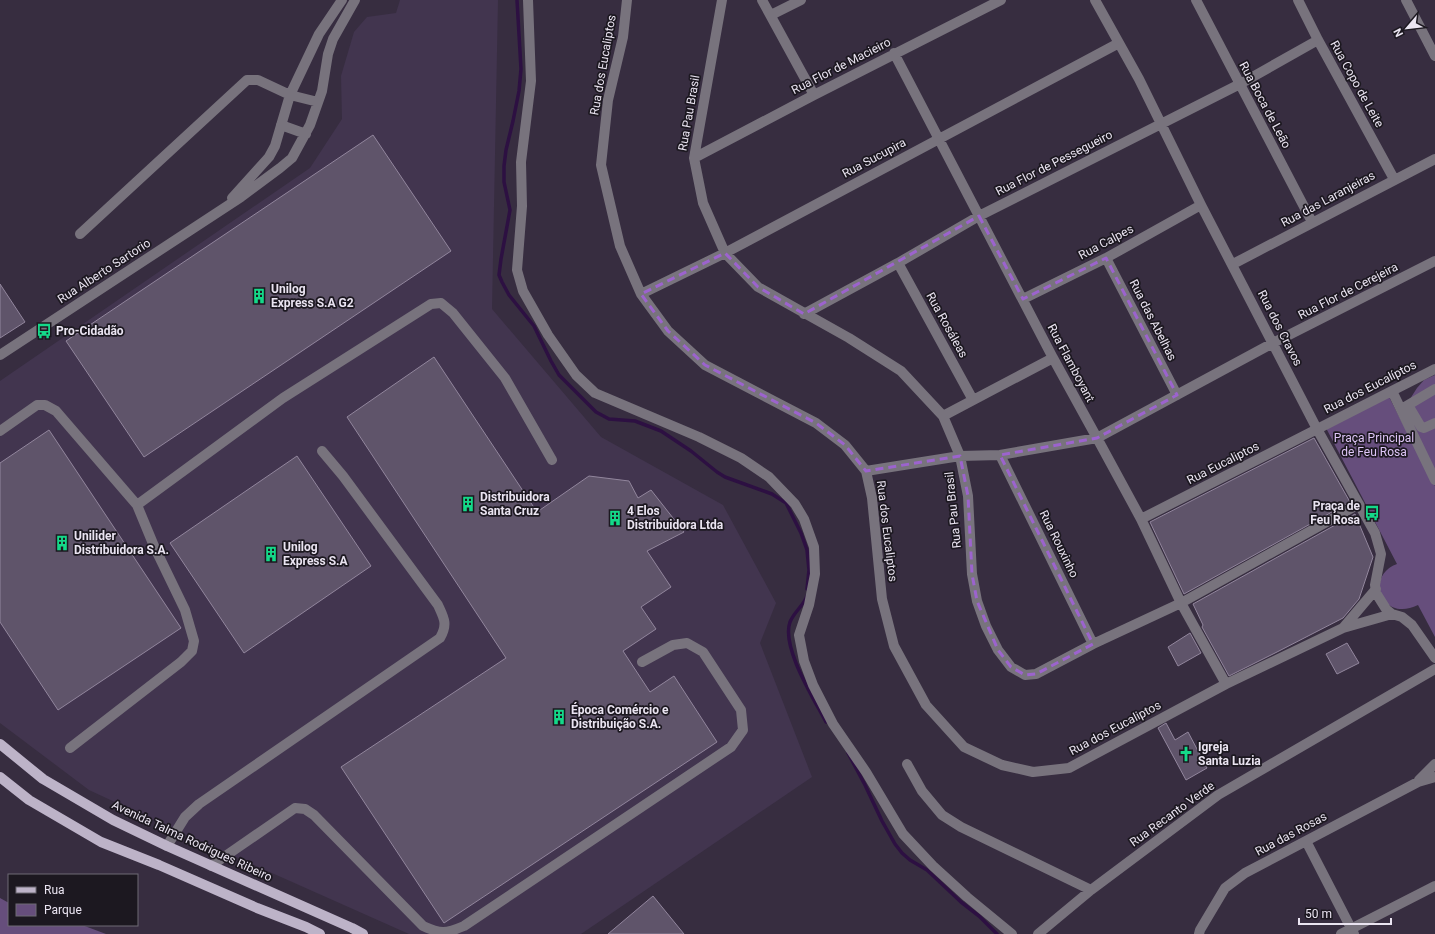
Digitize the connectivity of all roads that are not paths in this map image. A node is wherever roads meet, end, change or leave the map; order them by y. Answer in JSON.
{"nodes":[{"id":1,"x":342,"y":0,"type":"edge"},
{"id":2,"x":355,"y":0,"type":"edge"},
{"id":3,"x":528,"y":0,"type":"edge"},
{"id":4,"x":627,"y":0,"type":"edge"},
{"id":5,"x":722,"y":0,"type":"edge"},
{"id":6,"x":762,"y":0,"type":"edge"},
{"id":7,"x":801,"y":0,"type":"edge"},
{"id":8,"x":1001,"y":0,"type":"edge"},
{"id":9,"x":1095,"y":0,"type":"edge"},
{"id":10,"x":1196,"y":0,"type":"edge"},
{"id":11,"x":1298,"y":0,"type":"edge"},
{"id":12,"x":1406,"y":0,"type":"edge"},
{"id":13,"x":771,"y":15,"type":"junction"},
{"id":14,"x":1318,"y":40,"type":"junction"},
{"id":15,"x":1119,"y":43,"type":"junction"},
{"id":16,"x":894,"y":54,"type":"junction"},
{"id":17,"x":1435,"y":56,"type":"edge"},
{"id":18,"x":1240,"y":84,"type":"junction"},
{"id":19,"x":290,"y":95,"type":"junction"},
{"id":20,"x":814,"y":95,"type":"junction"},
{"id":21,"x":318,"y":102,"type":"junction"},
{"id":22,"x":1161,"y":124,"type":"junction"},
{"id":23,"x":281,"y":125,"type":"junction"},
{"id":24,"x":306,"y":134,"type":"junction"},
{"id":25,"x":939,"y":138,"type":"junction"},
{"id":26,"x":694,"y":158,"type":"junction"},
{"id":27,"x":1435,"y":159,"type":"edge"},
{"id":28,"x":1394,"y":179,"type":"junction"},
{"id":29,"x":1201,"y":205,"type":"junction"},
{"id":30,"x":222,"y":208,"type":"junction"},
{"id":31,"x":979,"y":216,"type":"junction"},
{"id":32,"x":1312,"y":222,"type":"junction"},
{"id":33,"x":80,"y":234,"type":"dead end"},
{"id":34,"x":725,"y":253,"type":"junction"},
{"id":35,"x":1106,"y":258,"type":"junction"},
{"id":36,"x":1435,"y":261,"type":"edge"},
{"id":37,"x":898,"y":263,"type":"junction"},
{"id":38,"x":1232,"y":264,"type":"junction"},
{"id":39,"x":641,"y":294,"type":"junction"},
{"id":40,"x":1023,"y":299,"type":"junction"},
{"id":41,"x":804,"y":314,"type":"junction"},
{"id":42,"x":1273,"y":343,"type":"junction"},
{"id":43,"x":0,"y":355,"type":"edge"},
{"id":44,"x":1053,"y":358,"type":"junction"},
{"id":45,"x":1435,"y":369,"type":"edge"},
{"id":46,"x":1435,"y":389,"type":"edge"},
{"id":47,"x":1392,"y":391,"type":"junction"},
{"id":48,"x":1176,"y":395,"type":"junction"},
{"id":49,"x":973,"y":400,"type":"junction"},
{"id":50,"x":1404,"y":407,"type":"junction"},
{"id":51,"x":943,"y":416,"type":"junction"},
{"id":52,"x":1435,"y":423,"type":"edge"},
{"id":53,"x":1317,"y":429,"type":"junction"},
{"id":54,"x":0,"y":431,"type":"edge"},
{"id":55,"x":1097,"y":438,"type":"junction"},
{"id":56,"x":322,"y":450,"type":"dead end"},
{"id":57,"x":1000,"y":455,"type":"junction"},
{"id":58,"x":960,"y":456,"type":"junction"},
{"id":59,"x":552,"y":460,"type":"dead end"},
{"id":60,"x":866,"y":471,"type":"junction"},
{"id":61,"x":1435,"y":480,"type":"edge"},
{"id":62,"x":1359,"y":504,"type":"junction"},
{"id":63,"x":137,"y":505,"type":"junction"},
{"id":64,"x":1140,"y":519,"type":"junction"},
{"id":65,"x":1376,"y":589,"type":"junction"},
{"id":66,"x":1181,"y":603,"type":"junction"},
{"id":67,"x":1392,"y":614,"type":"junction"},
{"id":68,"x":1343,"y":628,"type":"junction"},
{"id":69,"x":1094,"y":644,"type":"junction"},
{"id":70,"x":1435,"y":658,"type":"edge"},
{"id":71,"x":642,"y":662,"type":"dead end"},
{"id":72,"x":1435,"y":669,"type":"edge"},
{"id":73,"x":1226,"y":684,"type":"junction"},
{"id":74,"x":0,"y":744,"type":"edge"},
{"id":75,"x":70,"y":748,"type":"dead end"},
{"id":76,"x":907,"y":764,"type":"dead end"},
{"id":77,"x":1435,"y":764,"type":"edge"},
{"id":78,"x":0,"y":777,"type":"edge"},
{"id":79,"x":1435,"y":777,"type":"edge"},
{"id":80,"x":1418,"y":782,"type":"junction"},
{"id":81,"x":1306,"y":841,"type":"junction"},
{"id":82,"x":167,"y":846,"type":"junction"},
{"id":83,"x":211,"y":866,"type":"junction"},
{"id":84,"x":1435,"y":886,"type":"edge"},
{"id":85,"x":1091,"y":890,"type":"junction"},
{"id":86,"x":1353,"y":932,"type":"edge"},
{"id":87,"x":320,"y":934,"type":"edge"},
{"id":88,"x":363,"y":934,"type":"edge"},
{"id":89,"x":1012,"y":934,"type":"edge"},
{"id":90,"x":1038,"y":934,"type":"edge"},
{"id":91,"x":1199,"y":934,"type":"edge"},
{"id":92,"x":1341,"y":934,"type":"edge"}],
"edges":[{"from":1,"to":19,"type":"street","name":"Rua Alberto Sartorio"},
{"from":2,"to":21,"type":"street","name":"Rua Alberto Sartorio"},
{"from":3,"to":89,"type":"street"},
{"from":4,"to":39,"type":"street","name":"Rua dos Eucaliptos"},
{"from":5,"to":26,"type":"street","name":"Rua Pau Brasil"},
{"from":6,"to":13,"type":"street"},
{"from":7,"to":13,"type":"street"},
{"from":8,"to":16,"type":"street","name":"Rua Flor de Macieiro"},
{"from":9,"to":15,"type":"street","name":"Rua dos Cravos"},
{"from":10,"to":18,"type":"street","name":"Rua Boca de Leão"},
{"from":11,"to":14,"type":"street","name":"Rua Copo de Leite"},
{"from":12,"to":17,"type":"street"},
{"from":13,"to":20,"type":"street"},
{"from":14,"to":18,"type":"street","name":"Rua Flor de Pessegueiro"},
{"from":14,"to":28,"type":"street","name":"Rua Copo de Leite"},
{"from":15,"to":22,"type":"street","name":"Rua dos Cravos"},
{"from":15,"to":25,"type":"street","name":"Rua Sucupira"},
{"from":16,"to":20,"type":"street","name":"Rua Flor de Macieiro"},
{"from":16,"to":25,"type":"street","name":"Rua Flamboyant"},
{"from":18,"to":22,"type":"street","name":"Rua Flor de Pessegueiro"},
{"from":18,"to":32,"type":"street","name":"Rua Boca de Leão"},
{"from":19,"to":21,"type":"street"},
{"from":19,"to":23,"type":"street","name":"Rua Alberto Sartorio"},
{"from":19,"to":33,"type":"street"},
{"from":20,"to":26,"type":"street","name":"Rua Flor de Macieiro"},
{"from":21,"to":24,"type":"street","name":"Rua Alberto Sartorio"},
{"from":22,"to":29,"type":"street","name":"Rua dos Cravos"},
{"from":22,"to":31,"type":"street","name":"Rua Flor de Pessegueiro"},
{"from":23,"to":24,"type":"street"},
{"from":23,"to":30,"type":"street","name":"Rua Alberto Sartorio"},
{"from":24,"to":30,"type":"street","name":"Rua Alberto Sartorio"},
{"from":25,"to":31,"type":"street","name":"Rua Flamboyant"},
{"from":25,"to":34,"type":"street","name":"Rua Sucupira"},
{"from":26,"to":34,"type":"street","name":"Rua Pau Brasil"},
{"from":27,"to":28,"type":"street","name":"Rua das Laranjeiras"},
{"from":28,"to":32,"type":"street","name":"Rua das Laranjeiras"},
{"from":29,"to":35,"type":"street","name":"Rua Calpes"},
{"from":29,"to":38,"type":"street","name":"Rua dos Cravos"},
{"from":30,"to":43,"type":"street","name":"Rua Alberto Sartorio"},
{"from":31,"to":37,"type":"street","name":"Rua Flor de Pessegueiro"},
{"from":31,"to":40,"type":"street","name":"Rua Flamboyant"},
{"from":32,"to":38,"type":"street","name":"Rua das Laranjeiras"},
{"from":34,"to":39,"type":"street","name":"Rua Sucupira"},
{"from":34,"to":41,"type":"street","name":"Rua Pau Brasil"},
{"from":35,"to":40,"type":"street","name":"Rua Calpes"},
{"from":35,"to":48,"type":"street","name":"Rua das Abelhas"},
{"from":36,"to":42,"type":"street","name":"Rua Flor de Cerejeira"},
{"from":37,"to":41,"type":"street","name":"Rua Flor de Pessegueiro"},
{"from":37,"to":49,"type":"street","name":"Rua Rosáleas"},
{"from":38,"to":42,"type":"street","name":"Rua dos Cravos"},
{"from":39,"to":60,"type":"street","name":"Rua dos Eucaliptos"},
{"from":40,"to":44,"type":"street","name":"Rua Flamboyant"},
{"from":41,"to":51,"type":"street","name":"Rua Pau Brasil"},
{"from":42,"to":48,"type":"street","name":"Rua Flor de Cerejeira"},
{"from":42,"to":53,"type":"street","name":"Rua dos Cravos"},
{"from":44,"to":49,"type":"street"},
{"from":44,"to":55,"type":"street","name":"Rua Flamboyant"},
{"from":45,"to":47,"type":"street","name":"Rua dos Eucalíptos"},
{"from":46,"to":50,"type":"street"},
{"from":47,"to":50,"type":"street"},
{"from":47,"to":53,"type":"street","name":"Rua dos Eucalíptos"},
{"from":48,"to":55,"type":"street","name":"Rua Flor de Cerejeira"},
{"from":49,"to":51,"type":"street"},
{"from":50,"to":52,"type":"street"},
{"from":50,"to":61,"type":"street"},
{"from":51,"to":58,"type":"street","name":"Rua Pau Brasil"},
{"from":53,"to":62,"type":"street","name":"Rua dos Cravos"},
{"from":53,"to":64,"type":"street","name":"Rua Eucaliptos"},
{"from":54,"to":63,"type":"street"},
{"from":55,"to":57,"type":"street","name":"Rua Flor de Cerejeira"},
{"from":55,"to":64,"type":"street","name":"Rua Flamboyant"},
{"from":56,"to":82,"type":"street"},
{"from":57,"to":58,"type":"street","name":"Rua Flor de Cerejeira"},
{"from":57,"to":69,"type":"street","name":"Rua Rouxinho"},
{"from":58,"to":60,"type":"street","name":"Rua Flor de Cerejeira"},
{"from":58,"to":69,"type":"street","name":"Rua Pau Brasil"},
{"from":59,"to":63,"type":"street"},
{"from":60,"to":73,"type":"street","name":"Rua dos Eucaliptos"},
{"from":62,"to":65,"type":"street","name":"Rua dos Cravos"},
{"from":62,"to":66,"type":"street","name":"Rua Pau Brasil"},
{"from":63,"to":75,"type":"street"},
{"from":64,"to":66,"type":"street","name":"Rua Flamboyant"},
{"from":65,"to":67,"type":"street"},
{"from":65,"to":68,"type":"street","name":"Rua dos Eucaliptos"},
{"from":66,"to":69,"type":"street","name":"Rua Pau Brasil"},
{"from":66,"to":73,"type":"street","name":"Rua Flamboyant"},
{"from":67,"to":68,"type":"street","name":"Rua dos Eucaliptos"},
{"from":67,"to":70,"type":"street"},
{"from":68,"to":73,"type":"street","name":"Rua dos Eucaliptos"},
{"from":71,"to":83,"type":"street"},
{"from":72,"to":85,"type":"street","name":"Rua Recanto Verde"},
{"from":74,"to":82,"type":"main road","name":"Avenida Talma Rodrigues Ribeiro"},
{"from":76,"to":85,"type":"street"},
{"from":77,"to":80,"type":"street","name":"Rua das Rosas"},
{"from":78,"to":87,"type":"main road"},
{"from":79,"to":80,"type":"street","name":"Rua das Rosas"},
{"from":80,"to":81,"type":"street","name":"Rua das Rosas"},
{"from":81,"to":86,"type":"street"},
{"from":81,"to":91,"type":"street","name":"Rua das Rosas"},
{"from":82,"to":83,"type":"main road","name":"Avenida Talma Rodrigues Ribeiro"},
{"from":83,"to":88,"type":"main road","name":"Avenida Talma Rodrigues Ribeiro"},
{"from":84,"to":86,"type":"street"},
{"from":85,"to":90,"type":"street","name":"Rua Recanto Verde"},
{"from":86,"to":92,"type":"street"}]}
